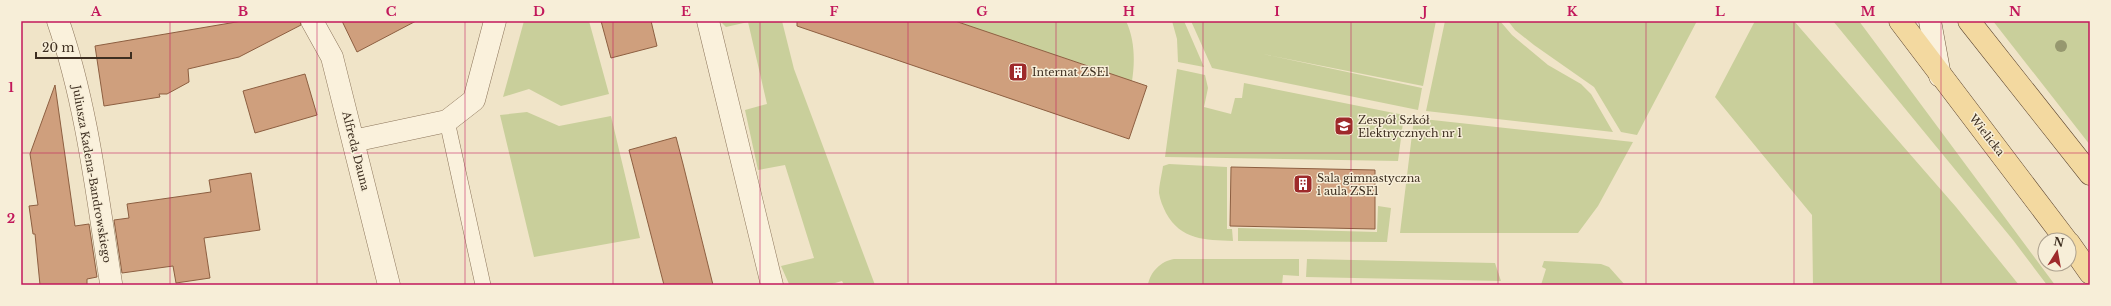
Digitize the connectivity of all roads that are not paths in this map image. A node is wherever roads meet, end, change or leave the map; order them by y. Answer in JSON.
{"nodes":[{"id":1,"x":58,"y":21,"type":"edge"},
{"id":2,"x":312,"y":21,"type":"edge"},
{"id":3,"x":495,"y":21,"type":"edge"},
{"id":4,"x":708,"y":21,"type":"edge"},
{"id":5,"x":1900,"y":21,"type":"edge"},
{"id":6,"x":1930,"y":21,"type":"edge"},
{"id":7,"x":1969,"y":21,"type":"edge"},
{"id":8,"x":1940,"y":76,"type":"junction"},
{"id":9,"x":447,"y":121,"type":"junction"},
{"id":10,"x":353,"y":141,"type":"junction"},
{"id":11,"x":2090,"y":174,"type":"edge"},
{"id":12,"x":2060,"y":232,"type":"edge"},
{"id":13,"x":2077,"y":254,"type":"edge"},
{"id":14,"x":2090,"y":273,"type":"edge"},
{"id":15,"x":111,"y":283,"type":"dead end"},
{"id":16,"x":389,"y":285,"type":"edge"},
{"id":17,"x":483,"y":285,"type":"edge"},
{"id":18,"x":772,"y":285,"type":"edge"}],
"edges":[{"from":1,"to":15,"type":"street","name":"Juliusza Kadena-Bandrowskiego"},
{"from":2,"to":10,"type":"street","name":"Alfreda Dauna"},
{"from":3,"to":9,"type":"street"},
{"from":4,"to":18,"type":"street"},
{"from":5,"to":8,"type":"main road"},
{"from":6,"to":8,"type":"street","name":"Wielicka"},
{"from":7,"to":11,"type":"main road"},
{"from":8,"to":12,"type":"main road","name":"Wielicka"},
{"from":9,"to":10,"type":"street"},
{"from":9,"to":17,"type":"lane"},
{"from":10,"to":16,"type":"street","name":"Alfreda Dauna"},
{"from":13,"to":14,"type":"main road"}]}
